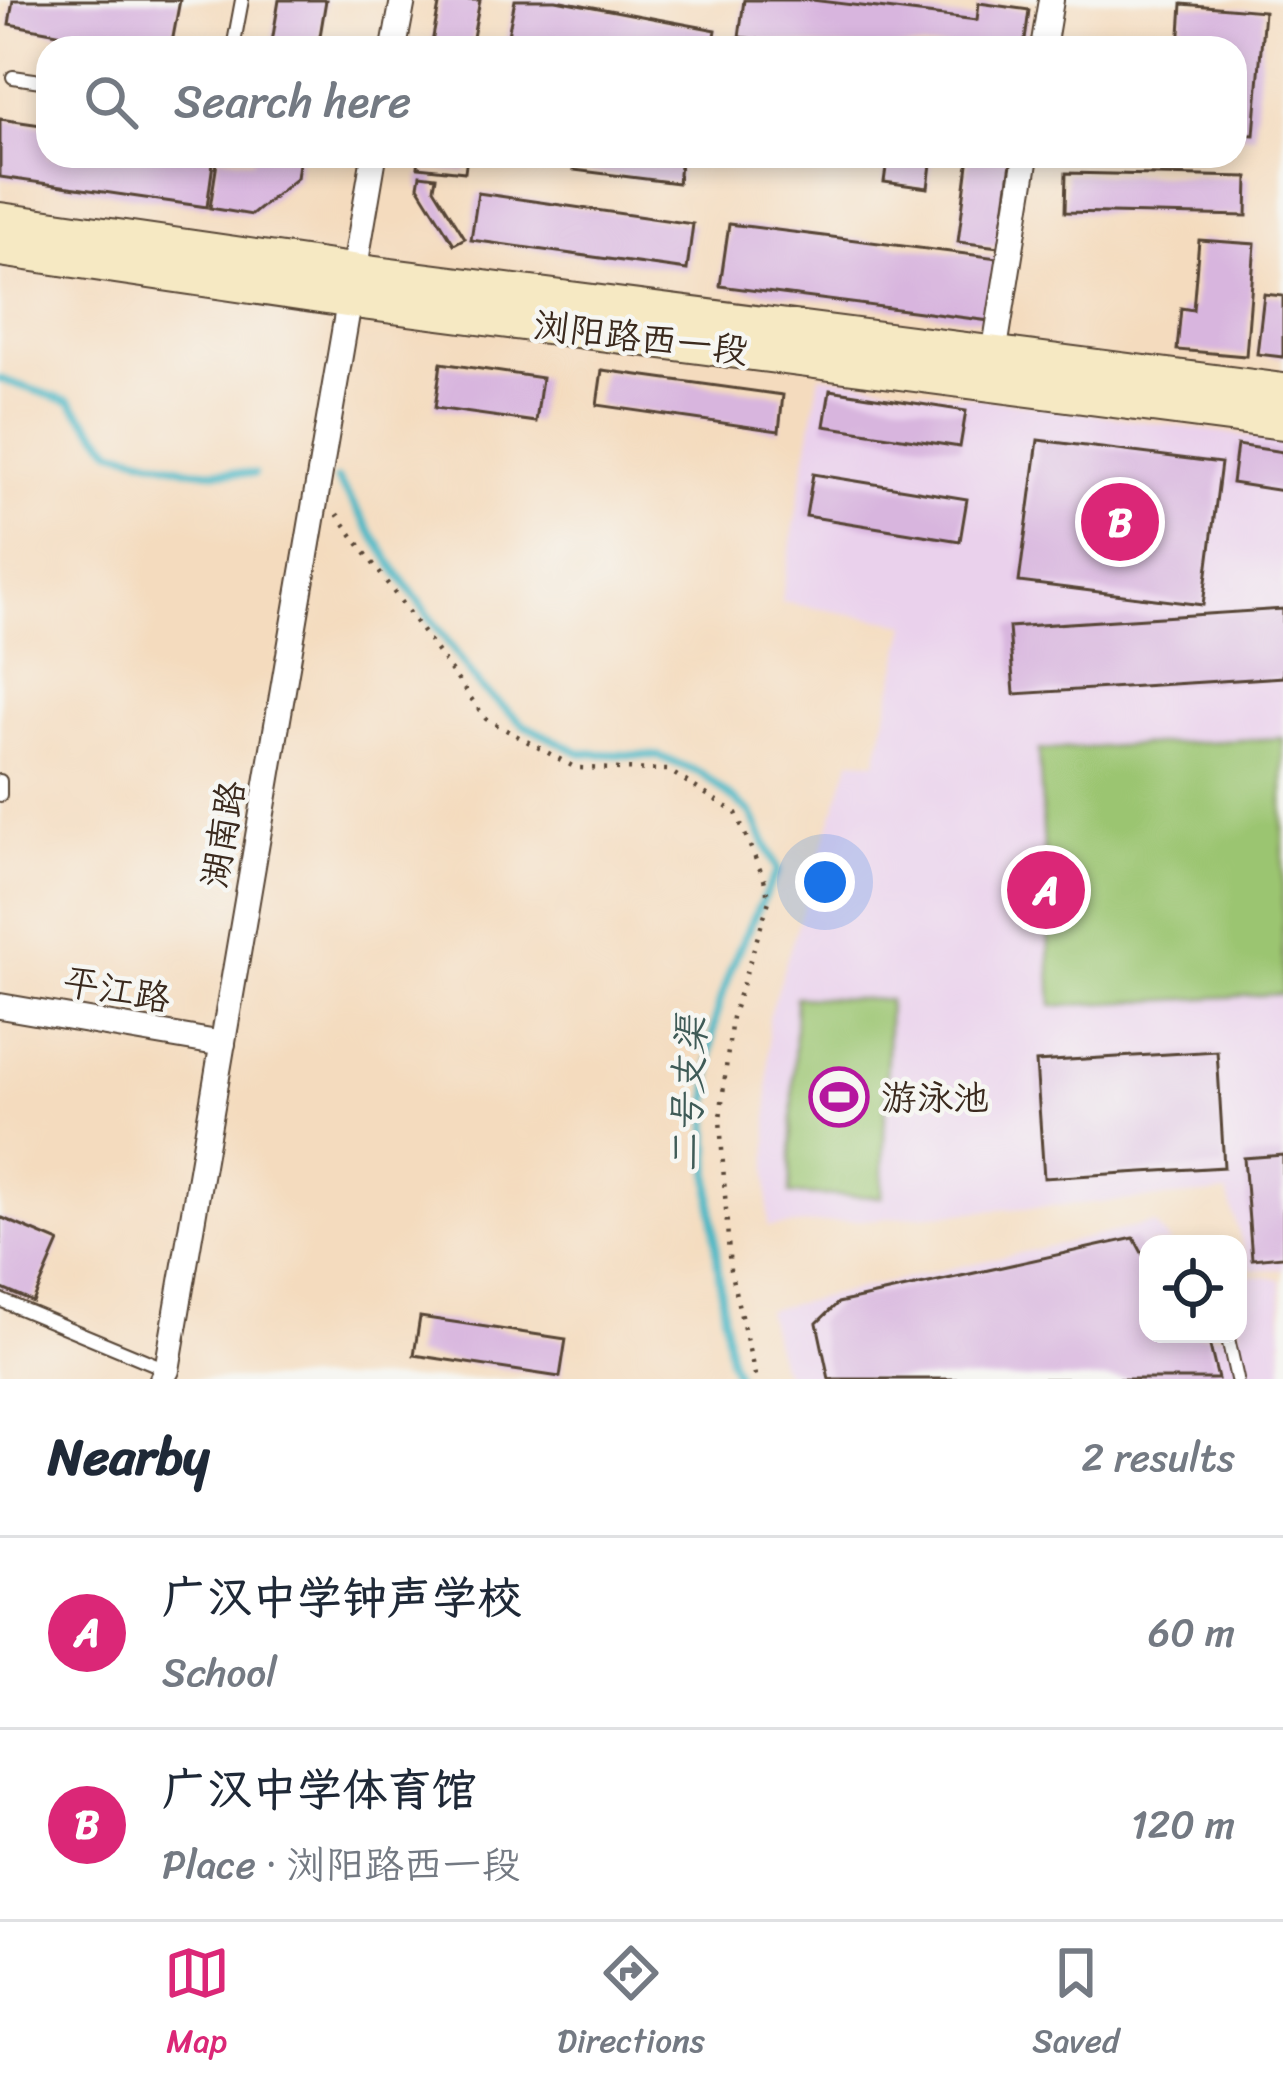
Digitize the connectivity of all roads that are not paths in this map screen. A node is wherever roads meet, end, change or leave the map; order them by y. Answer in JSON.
{"nodes":[{"id":1,"x":242,"y":0,"type":"edge"},
{"id":2,"x":403,"y":0,"type":"edge"},
{"id":3,"x":1051,"y":0,"type":"edge"},
{"id":4,"x":235,"y":36,"type":"edge"},
{"id":5,"x":396,"y":36,"type":"edge"},
{"id":6,"x":1045,"y":36,"type":"edge"},
{"id":7,"x":13,"y":77,"type":"dead end"},
{"id":8,"x":36,"y":80,"type":"edge"},
{"id":9,"x":372,"y":168,"type":"edge"},
{"id":10,"x":1024,"y":168,"type":"edge"},
{"id":11,"x":0,"y":221,"type":"edge"},
{"id":12,"x":0,"y":248,"type":"edge"},
{"id":13,"x":350,"y":285,"type":"junction"},
{"id":14,"x":992,"y":368,"type":"junction"},
{"id":15,"x":1283,"y":392,"type":"edge"},
{"id":16,"x":1283,"y":421,"type":"edge"},
{"id":17,"x":0,"y":781,"type":"edge"},
{"id":18,"x":0,"y":795,"type":"edge"},
{"id":19,"x":0,"y":1006,"type":"edge"},
{"id":20,"x":223,"y":1044,"type":"junction"},
{"id":21,"x":0,"y":1300,"type":"edge"},
{"id":22,"x":1229,"y":1343,"type":"edge"},
{"id":23,"x":172,"y":1376,"type":"edge"},
{"id":24,"x":1237,"y":1379,"type":"edge"}],
"edges":[{"from":1,"to":4,"type":"lane"},
{"from":2,"to":5,"type":"street"},
{"from":3,"to":6,"type":"street"},
{"from":7,"to":8,"type":"lane"},
{"from":9,"to":13,"type":"street","name":"湖南路"},
{"from":10,"to":14,"type":"street"},
{"from":11,"to":13,"type":"street"},
{"from":12,"to":13,"type":"street","name":"浏阳路西一段"},
{"from":13,"to":14,"type":"street","name":"浏阳路西一段"},
{"from":13,"to":20,"type":"street","name":"湖南路"},
{"from":14,"to":15,"type":"street"},
{"from":14,"to":16,"type":"street","name":"浏阳路西一段"},
{"from":17,"to":18,"type":"lane"},
{"from":19,"to":20,"type":"street","name":"平江路"},
{"from":20,"to":23,"type":"street","name":"湖南路"},
{"from":21,"to":23,"type":"lane"},
{"from":22,"to":24,"type":"lane"}]}
